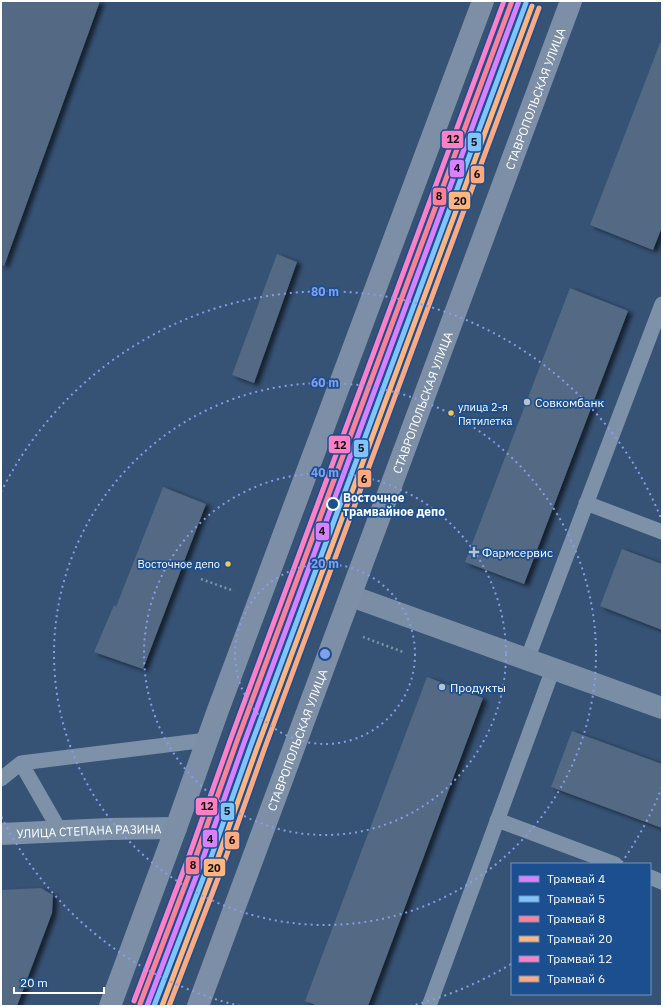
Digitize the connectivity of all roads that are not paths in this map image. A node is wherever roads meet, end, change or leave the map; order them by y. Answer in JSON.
{"nodes":[{"id":1,"x":483,"y":1,"type":"edge"},
{"id":2,"x":571,"y":1,"type":"edge"},
{"id":3,"x":662,"y":304,"type":"edge"},
{"id":4,"x":586,"y":503,"type":"junction"},
{"id":5,"x":662,"y":532,"type":"edge"},
{"id":6,"x":351,"y":596,"type":"junction"},
{"id":7,"x":526,"y":660,"type":"junction"},
{"id":8,"x":553,"y":669,"type":"junction"},
{"id":9,"x":662,"y":708,"type":"edge"},
{"id":10,"x":208,"y":740,"type":"junction"},
{"id":11,"x":21,"y":762,"type":"junction"},
{"id":12,"x":1,"y":779,"type":"edge"},
{"id":13,"x":497,"y":820,"type":"junction"},
{"id":14,"x":176,"y":828,"type":"junction"},
{"id":15,"x":60,"y":831,"type":"junction"},
{"id":16,"x":1,"y":834,"type":"edge"},
{"id":17,"x":612,"y":863,"type":"edge"},
{"id":18,"x":651,"y":877,"type":"edge"},
{"id":19,"x":662,"y":882,"type":"edge"},
{"id":20,"x":110,"y":1006,"type":"edge"},
{"id":21,"x":198,"y":1006,"type":"edge"},
{"id":22,"x":429,"y":1006,"type":"edge"}],
"edges":[{"from":1,"to":10,"type":"main road"},
{"from":2,"to":6,"type":"main road","name":"СТАВРОПОЛЬСКАЯ УЛИЦА"},
{"from":3,"to":4,"type":"lane"},
{"from":4,"to":5,"type":"lane"},
{"from":4,"to":7,"type":"lane"},
{"from":6,"to":7,"type":"main road"},
{"from":6,"to":21,"type":"main road","name":"СТАВРОПОЛЬСКАЯ УЛИЦА"},
{"from":7,"to":8,"type":"main road"},
{"from":8,"to":9,"type":"main road"},
{"from":8,"to":13,"type":"lane"},
{"from":10,"to":11,"type":"lane"},
{"from":10,"to":14,"type":"main road"},
{"from":11,"to":12,"type":"lane"},
{"from":11,"to":15,"type":"lane"},
{"from":13,"to":17,"type":"lane"},
{"from":13,"to":22,"type":"lane"},
{"from":14,"to":15,"type":"street","name":"УЛИЦА СТЕПАНА РАЗИНА"},
{"from":14,"to":20,"type":"main road"},
{"from":15,"to":16,"type":"street","name":"УЛИЦА СТЕПАНА РАЗИНА"},
{"from":18,"to":19,"type":"lane"}]}
